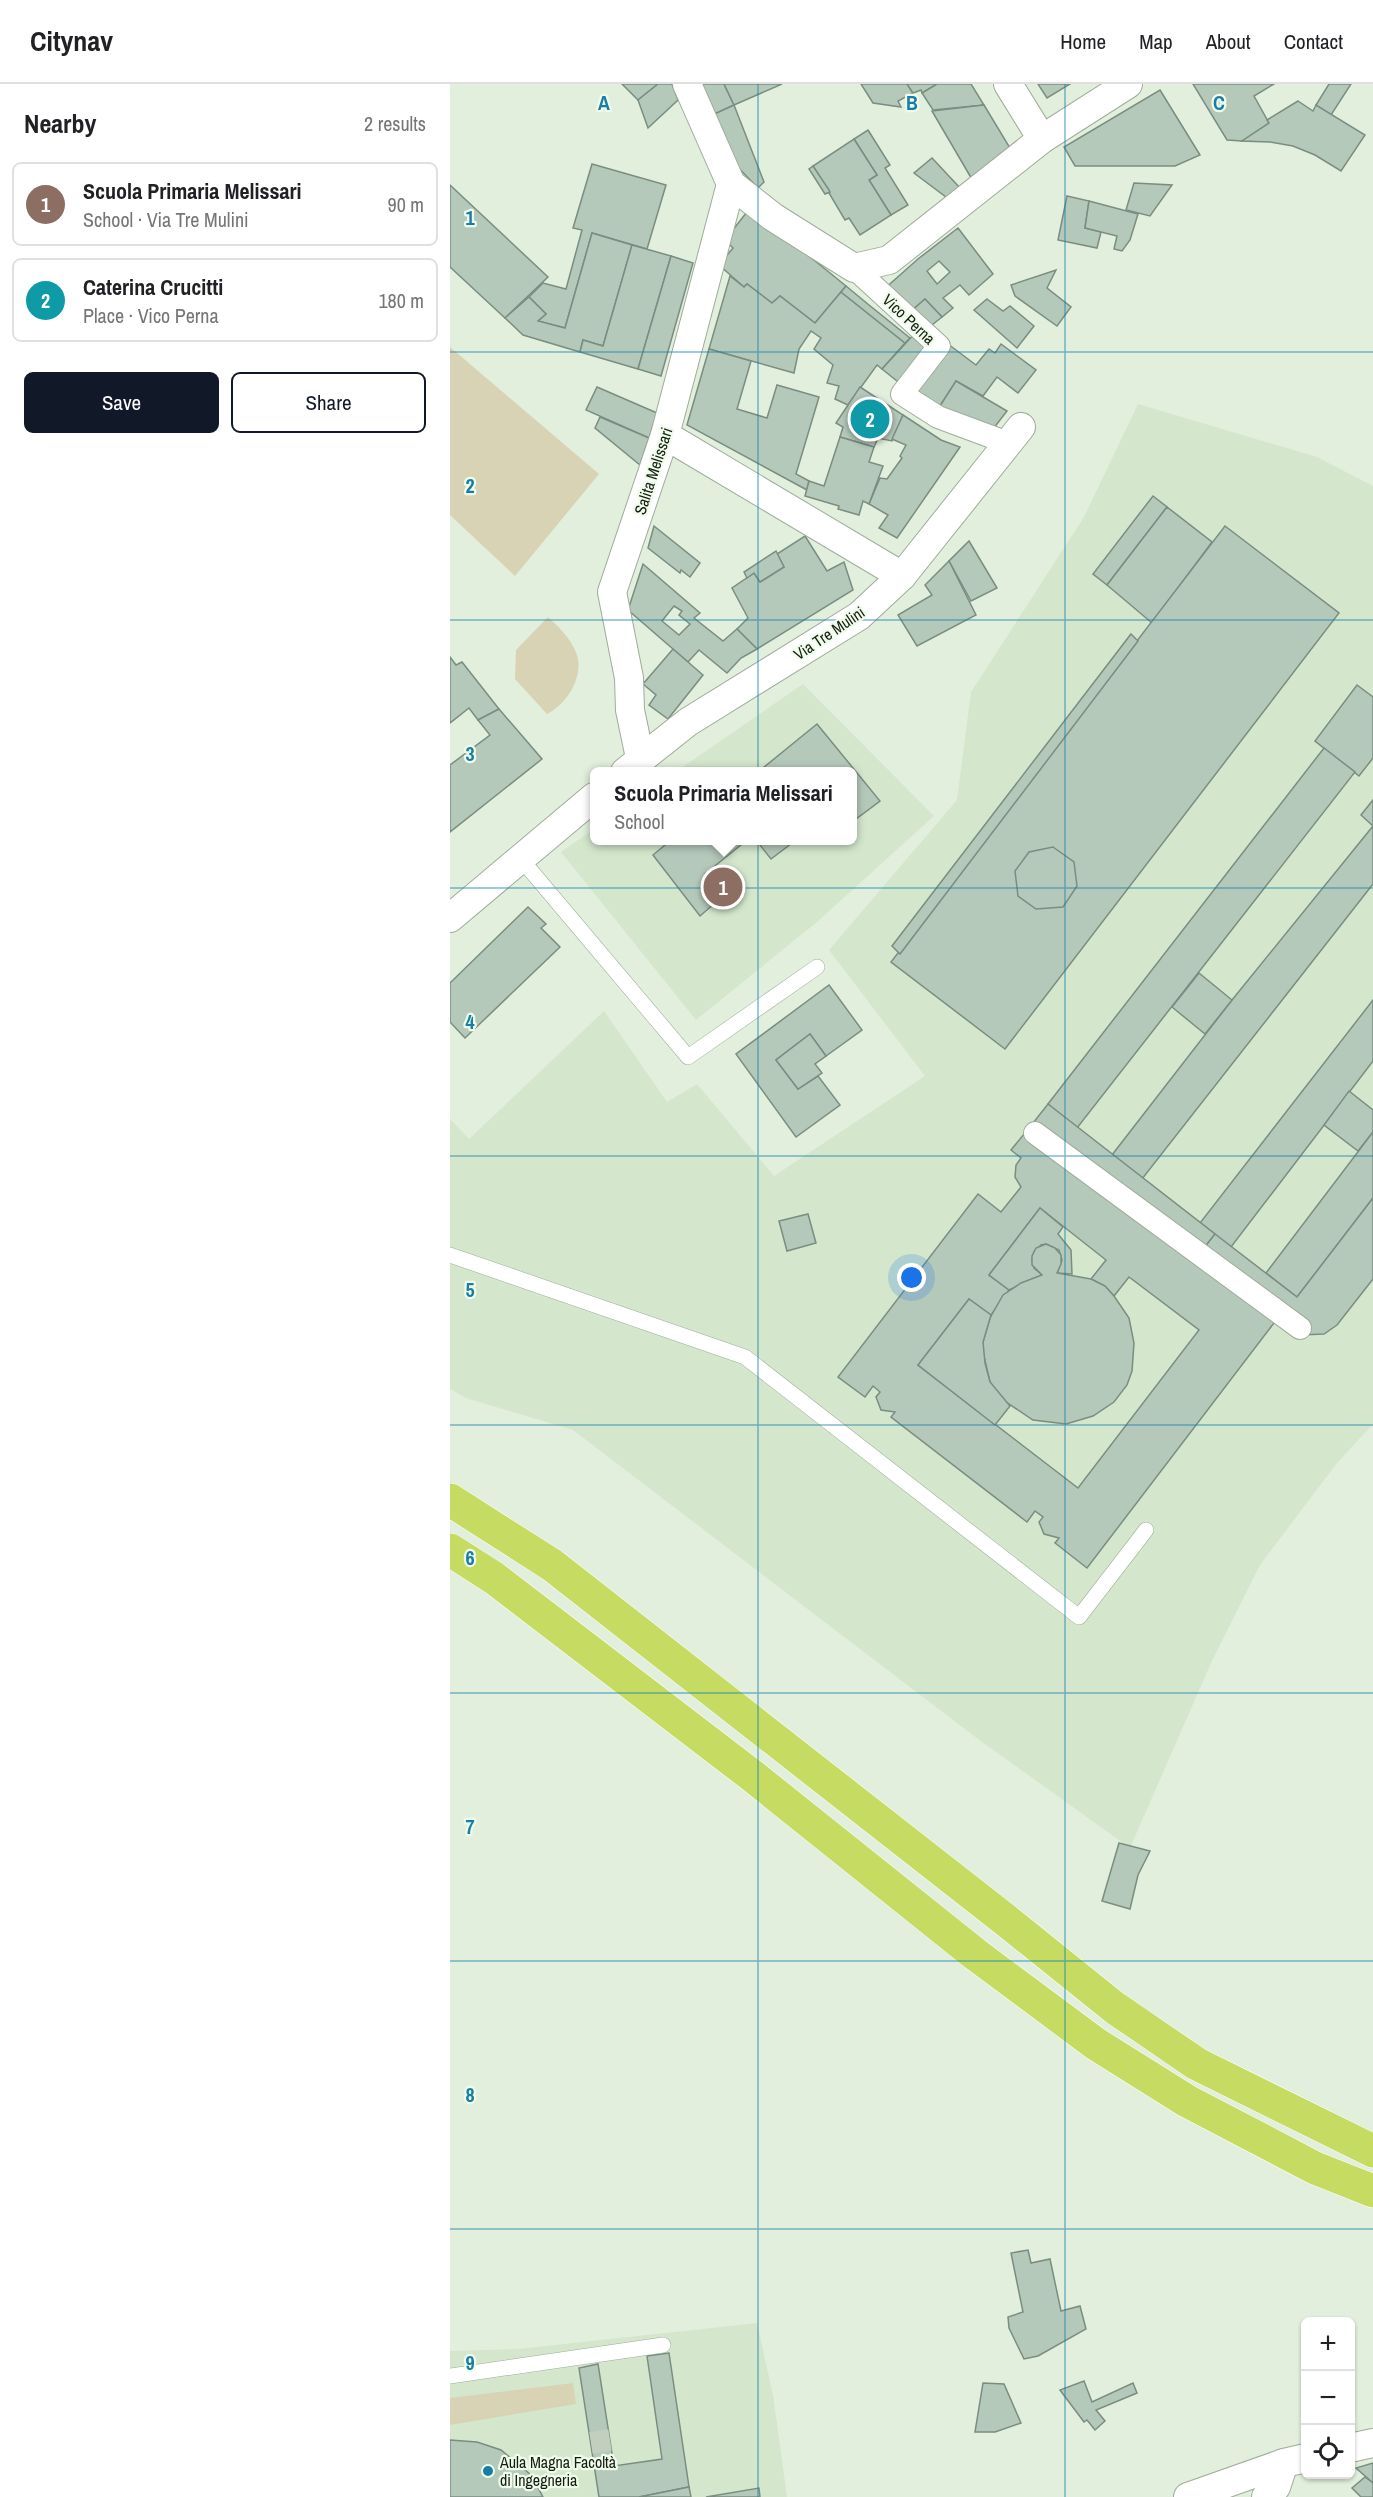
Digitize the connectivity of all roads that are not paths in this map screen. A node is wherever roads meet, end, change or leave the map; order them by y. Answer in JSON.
{"nodes":[{"id":1,"x":687,"y":84,"type":"edge"},
{"id":2,"x":1008,"y":84,"type":"edge"},
{"id":3,"x":1128,"y":84,"type":"edge"},
{"id":4,"x":1042,"y":139,"type":"junction"},
{"id":5,"x":732,"y":184,"type":"junction"},
{"id":6,"x":854,"y":267,"type":"junction"},
{"id":7,"x":665,"y":435,"type":"junction"},
{"id":8,"x":1015,"y":435,"type":"joint"},
{"id":9,"x":902,"y":576,"type":"junction"},
{"id":10,"x":633,"y":765,"type":"edge"},
{"id":11,"x":590,"y":800,"type":"edge"},
{"id":12,"x":521,"y":859,"type":"junction"},
{"id":13,"x":450,"y":918,"type":"edge"},
{"id":14,"x":817,"y":967,"type":"dead end"},
{"id":15,"x":1035,"y":1133,"type":"dead end"},
{"id":16,"x":450,"y":1254,"type":"edge"},
{"id":17,"x":1300,"y":1328,"type":"dead end"},
{"id":18,"x":450,"y":1500,"type":"edge"},
{"id":19,"x":1146,"y":1530,"type":"dead end"},
{"id":20,"x":450,"y":1550,"type":"edge"},
{"id":21,"x":1373,"y":2151,"type":"edge"},
{"id":22,"x":1373,"y":2191,"type":"edge"},
{"id":23,"x":663,"y":2345,"type":"dead end"},
{"id":24,"x":450,"y":2376,"type":"edge"},
{"id":25,"x":1373,"y":2443,"type":"edge"},
{"id":26,"x":1355,"y":2447,"type":"edge"},
{"id":27,"x":1295,"y":2460,"type":"edge"},
{"id":28,"x":1188,"y":2497,"type":"edge"},
{"id":29,"x":1266,"y":2497,"type":"edge"}],
"edges":[{"from":1,"to":5,"type":"street"},
{"from":2,"to":4,"type":"street"},
{"from":3,"to":4,"type":"street"},
{"from":4,"to":6,"type":"street"},
{"from":5,"to":6,"type":"street"},
{"from":5,"to":7,"type":"street","name":"Salita Melissari"},
{"from":6,"to":8,"type":"street","name":"Vico Perna"},
{"from":7,"to":9,"type":"street"},
{"from":7,"to":10,"type":"street","name":"Salita Melissari"},
{"from":8,"to":9,"type":"street","name":"Via Tre Mulini"},
{"from":9,"to":10,"type":"street","name":"Via Tre Mulini"},
{"from":11,"to":12,"type":"street"},
{"from":12,"to":13,"type":"street"},
{"from":12,"to":14,"type":"lane"},
{"from":15,"to":17,"type":"street"},
{"from":16,"to":19,"type":"lane"},
{"from":18,"to":21,"type":"highway"},
{"from":20,"to":22,"type":"highway"},
{"from":23,"to":24,"type":"lane"},
{"from":25,"to":26,"type":"street"},
{"from":27,"to":28,"type":"street"},
{"from":27,"to":29,"type":"street"}]}
